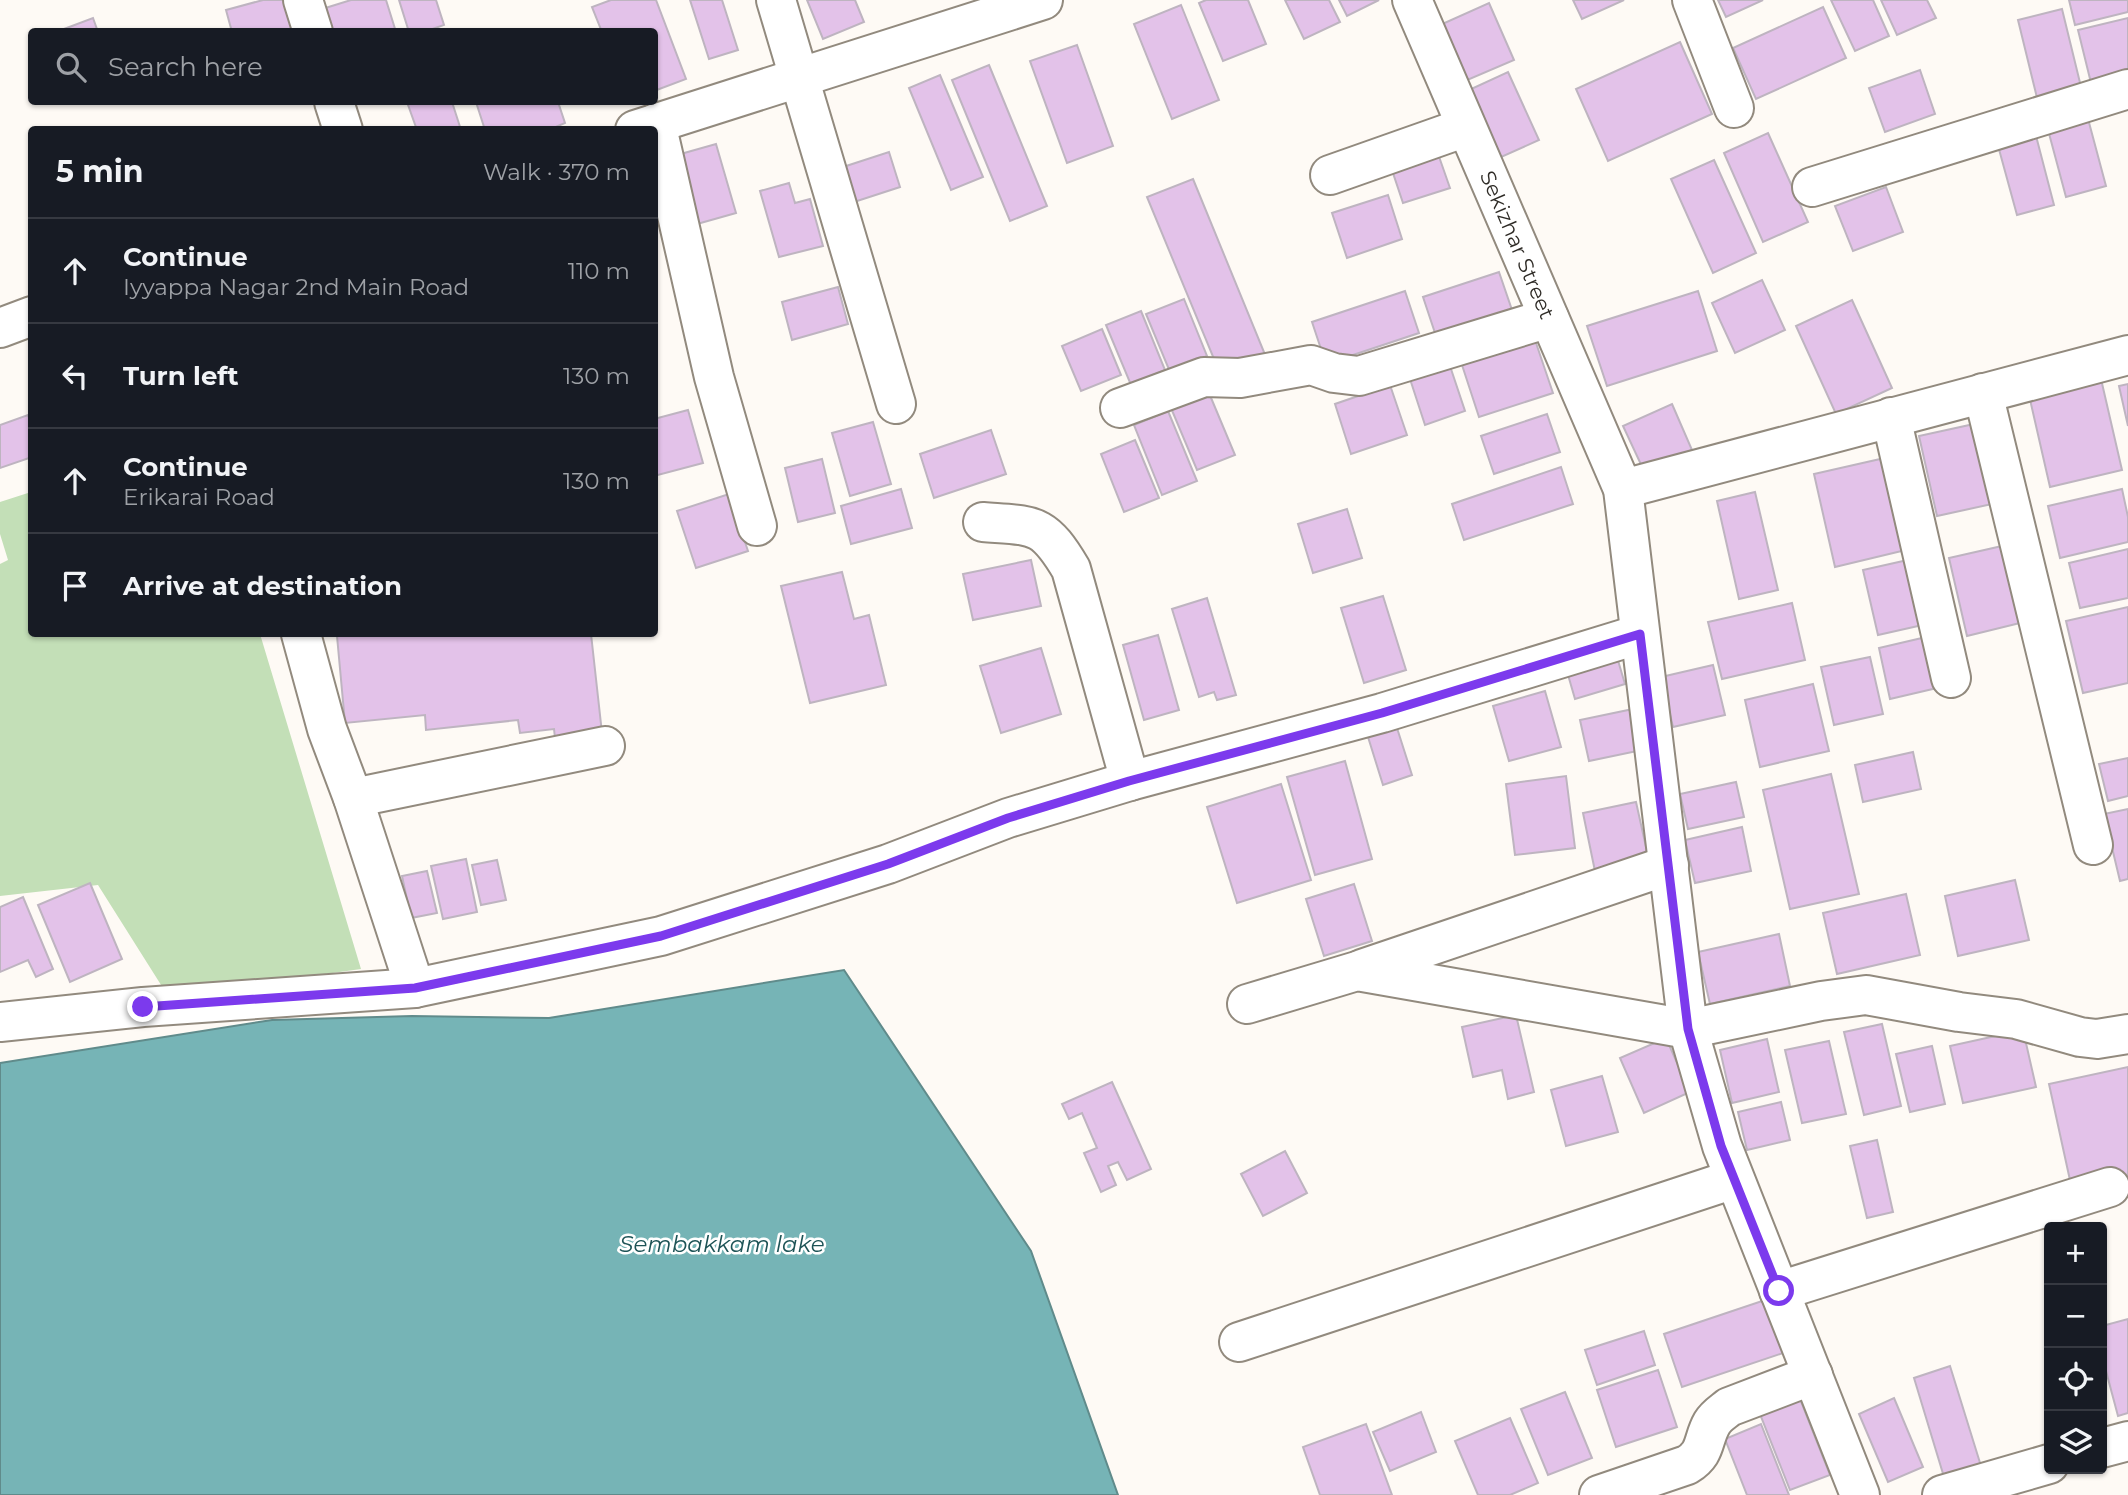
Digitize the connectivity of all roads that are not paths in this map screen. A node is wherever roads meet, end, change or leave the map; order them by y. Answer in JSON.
{"nodes":[{"id":1,"x":303,"y":0,"type":"edge"},
{"id":2,"x":776,"y":0,"type":"edge"},
{"id":3,"x":1042,"y":0,"type":"edge"},
{"id":4,"x":1412,"y":0,"type":"edge"},
{"id":5,"x":1692,"y":0,"type":"edge"},
{"id":6,"x":312,"y":28,"type":"edge"},
{"id":7,"x":798,"y":76,"type":"junction"},
{"id":8,"x":2128,"y":89,"type":"edge"},
{"id":9,"x":335,"y":105,"type":"edge"},
{"id":10,"x":1734,"y":108,"type":"dead end"},
{"id":11,"x":342,"y":126,"type":"edge"},
{"id":12,"x":646,"y":126,"type":"edge"},
{"id":13,"x":1466,"y":127,"type":"junction"},
{"id":14,"x":658,"y":170,"type":"edge"},
{"id":15,"x":1329,"y":175,"type":"dead end"},
{"id":16,"x":1812,"y":187,"type":"dead end"},
{"id":17,"x":28,"y":318,"type":"edge"},
{"id":18,"x":1549,"y":318,"type":"junction"},
{"id":19,"x":0,"y":328,"type":"edge"},
{"id":20,"x":2128,"y":355,"type":"edge"},
{"id":21,"x":1983,"y":393,"type":"junction"},
{"id":22,"x":897,"y":404,"type":"dead end"},
{"id":23,"x":1120,"y":408,"type":"dead end"},
{"id":24,"x":1891,"y":418,"type":"junction"},
{"id":25,"x":1623,"y":489,"type":"junction"},
{"id":26,"x":983,"y":522,"type":"dead end"},
{"id":27,"x":757,"y":526,"type":"dead end"},
{"id":28,"x":1640,"y":634,"type":"junction"},
{"id":29,"x":302,"y":637,"type":"edge"},
{"id":30,"x":1951,"y":678,"type":"dead end"},
{"id":31,"x":605,"y":746,"type":"dead end"},
{"id":32,"x":1129,"y":781,"type":"junction"},
{"id":33,"x":353,"y":798,"type":"junction"},
{"id":34,"x":2093,"y":845,"type":"dead end"},
{"id":35,"x":1669,"y":865,"type":"junction"},
{"id":36,"x":1357,"y":971,"type":"junction"},
{"id":37,"x":415,"y":988,"type":"junction"},
{"id":38,"x":1247,"y":1004,"type":"dead end"},
{"id":39,"x":0,"y":1022,"type":"edge"},
{"id":40,"x":1688,"y":1029,"type":"junction"},
{"id":41,"x":2128,"y":1034,"type":"edge"},
{"id":42,"x":1734,"y":1179,"type":"junction"},
{"id":43,"x":2110,"y":1187,"type":"dead end"},
{"id":44,"x":1779,"y":1291,"type":"junction"},
{"id":45,"x":1239,"y":1342,"type":"dead end"},
{"id":46,"x":1813,"y":1375,"type":"junction"},
{"id":47,"x":2128,"y":1441,"type":"edge"},
{"id":48,"x":2107,"y":1447,"type":"edge"},
{"id":49,"x":2044,"y":1465,"type":"edge"},
{"id":50,"x":1599,"y":1495,"type":"edge"},
{"id":51,"x":1860,"y":1495,"type":"edge"},
{"id":52,"x":1942,"y":1495,"type":"edge"}],
"edges":[{"from":1,"to":6,"type":"street"},
{"from":2,"to":7,"type":"street"},
{"from":3,"to":7,"type":"street"},
{"from":4,"to":13,"type":"street","name":"Sekizhar Street"},
{"from":5,"to":10,"type":"street"},
{"from":7,"to":12,"type":"street"},
{"from":7,"to":22,"type":"street"},
{"from":8,"to":16,"type":"street"},
{"from":9,"to":11,"type":"street"},
{"from":13,"to":15,"type":"street"},
{"from":13,"to":18,"type":"street","name":"Sekizhar Street"},
{"from":14,"to":27,"type":"street"},
{"from":17,"to":19,"type":"street"},
{"from":18,"to":23,"type":"street"},
{"from":18,"to":25,"type":"street","name":"Sekizhar Street"},
{"from":20,"to":21,"type":"street"},
{"from":21,"to":24,"type":"street"},
{"from":21,"to":34,"type":"street"},
{"from":24,"to":25,"type":"street"},
{"from":24,"to":30,"type":"street"},
{"from":25,"to":28,"type":"street","name":"Sekizhar Street"},
{"from":26,"to":32,"type":"street"},
{"from":28,"to":32,"type":"street"},
{"from":28,"to":35,"type":"street","name":"Sekizhar Street"},
{"from":29,"to":33,"type":"street"},
{"from":31,"to":33,"type":"street"},
{"from":32,"to":37,"type":"street"},
{"from":33,"to":37,"type":"street"},
{"from":35,"to":36,"type":"street"},
{"from":35,"to":40,"type":"street","name":"Sekizhar Street"},
{"from":36,"to":38,"type":"street"},
{"from":36,"to":40,"type":"street"},
{"from":37,"to":39,"type":"street"},
{"from":40,"to":41,"type":"street"},
{"from":40,"to":42,"type":"street","name":"Sekizhar Street"},
{"from":42,"to":44,"type":"street","name":"Sekizhar Street"},
{"from":42,"to":45,"type":"street"},
{"from":43,"to":44,"type":"street"},
{"from":44,"to":46,"type":"street","name":"Sekizhar Street"},
{"from":46,"to":50,"type":"street"},
{"from":46,"to":51,"type":"street","name":"Sekizhar Street"},
{"from":47,"to":48,"type":"street"},
{"from":49,"to":52,"type":"street"}]}
